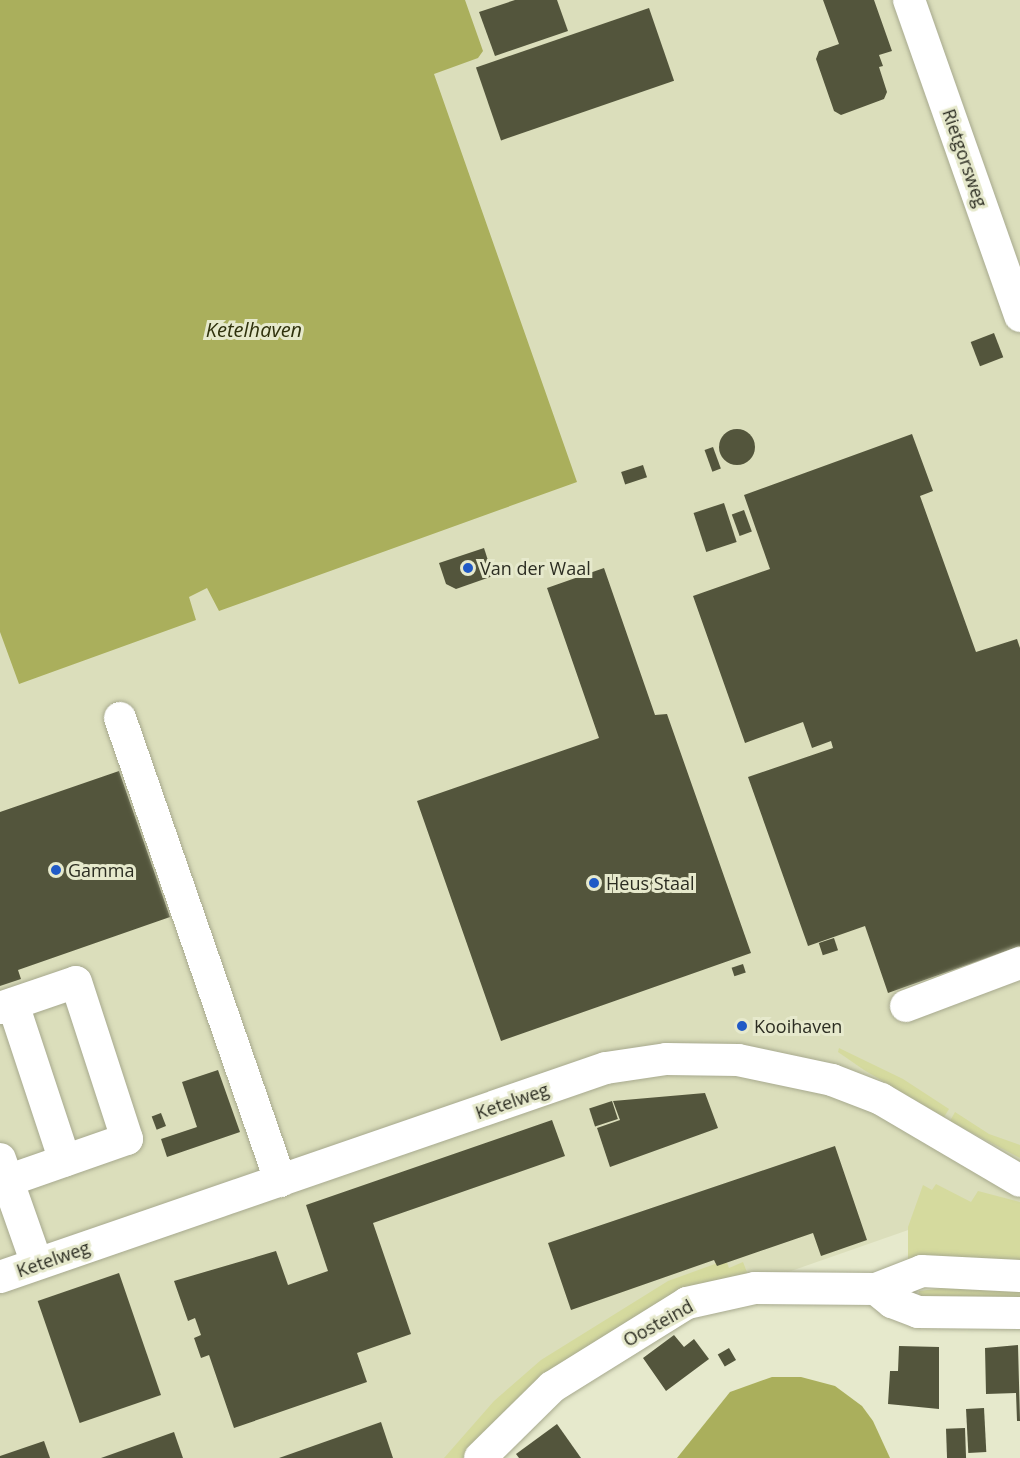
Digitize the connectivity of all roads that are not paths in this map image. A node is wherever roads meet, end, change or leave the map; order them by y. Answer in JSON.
{"nodes":[{"id":1,"x":909,"y":0,"type":"edge"},
{"id":2,"x":1020,"y":316,"type":"edge"},
{"id":3,"x":120,"y":718,"type":"dead end"},
{"id":4,"x":1020,"y":963,"type":"edge"},
{"id":5,"x":7,"y":1006,"type":"edge"},
{"id":6,"x":906,"y":1006,"type":"dead end"},
{"id":7,"x":65,"y":1161,"type":"junction"},
{"id":8,"x":4,"y":1170,"type":"edge"},
{"id":9,"x":280,"y":1181,"type":"junction"},
{"id":10,"x":1020,"y":1181,"type":"edge"},
{"id":11,"x":37,"y":1264,"type":"junction"},
{"id":12,"x":1020,"y":1276,"type":"edge"},
{"id":13,"x":0,"y":1277,"type":"edge"},
{"id":14,"x":876,"y":1289,"type":"junction"},
{"id":15,"x":1020,"y":1313,"type":"edge"},
{"id":16,"x":480,"y":1458,"type":"edge"}],
"edges":[{"from":1,"to":2,"type":"street","name":"Rietgorsweg"},
{"from":3,"to":9,"type":"street"},
{"from":4,"to":6,"type":"street"},
{"from":5,"to":7,"type":"street"},
{"from":5,"to":7,"type":"street"},
{"from":7,"to":8,"type":"street"},
{"from":8,"to":11,"type":"street"},
{"from":9,"to":10,"type":"street","name":"Ketelweg"},
{"from":9,"to":11,"type":"street","name":"Ketelweg"},
{"from":11,"to":13,"type":"street","name":"Ketelweg"},
{"from":12,"to":14,"type":"street","name":"Oosteind"},
{"from":14,"to":15,"type":"street"},
{"from":14,"to":16,"type":"street","name":"Oosteind"}]}
